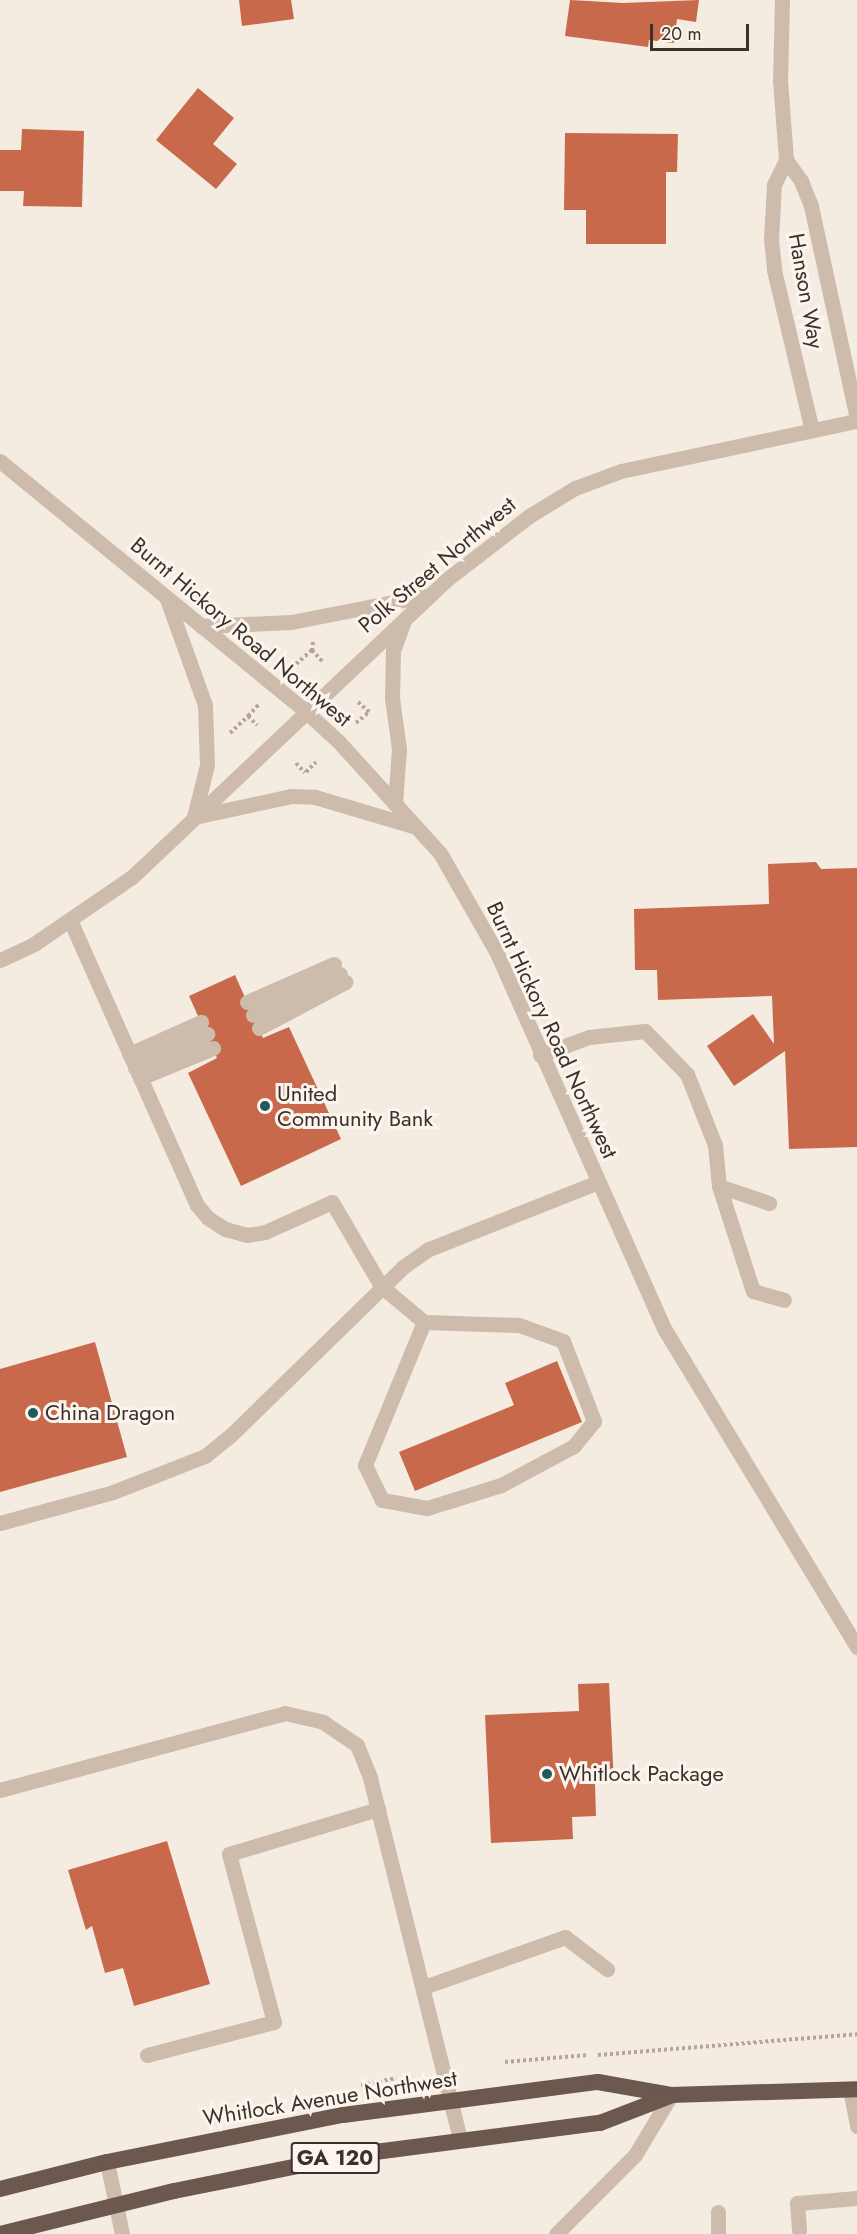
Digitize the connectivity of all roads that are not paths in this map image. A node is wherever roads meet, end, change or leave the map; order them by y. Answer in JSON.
{"nodes":[{"id":1,"x":782,"y":0,"type":"edge"},
{"id":2,"x":786,"y":160,"type":"junction"},
{"id":3,"x":857,"y":420,"type":"edge"},
{"id":4,"x":812,"y":431,"type":"junction"},
{"id":5,"x":0,"y":462,"type":"edge"},
{"id":6,"x":430,"y":595,"type":"junction"},
{"id":7,"x":167,"y":598,"type":"junction"},
{"id":8,"x":404,"y":620,"type":"junction"},
{"id":9,"x":201,"y":626,"type":"junction"},
{"id":10,"x":305,"y":711,"type":"junction"},
{"id":11,"x":395,"y":804,"type":"junction"},
{"id":12,"x":194,"y":817,"type":"junction"},
{"id":13,"x":418,"y":828,"type":"junction"},
{"id":14,"x":70,"y":920,"type":"junction"},
{"id":15,"x":0,"y":960,"type":"edge"},
{"id":16,"x":253,"y":1015,"type":"joint"},
{"id":17,"x":540,"y":1055,"type":"junction"},
{"id":18,"x":135,"y":1067,"type":"junction"},
{"id":19,"x":598,"y":1182,"type":"junction"},
{"id":20,"x":719,"y":1186,"type":"junction"},
{"id":21,"x":769,"y":1203,"type":"dead end"},
{"id":22,"x":381,"y":1286,"type":"junction"},
{"id":23,"x":784,"y":1300,"type":"dead end"},
{"id":24,"x":424,"y":1322,"type":"junction"},
{"id":25,"x":0,"y":1523,"type":"edge"},
{"id":26,"x":857,"y":1647,"type":"edge"},
{"id":27,"x":0,"y":1790,"type":"edge"},
{"id":28,"x":378,"y":1809,"type":"junction"},
{"id":29,"x":607,"y":1969,"type":"dead end"},
{"id":30,"x":424,"y":1987,"type":"junction"},
{"id":31,"x":147,"y":2055,"type":"dead end"},
{"id":32,"x":855,"y":2088,"type":"edge"},
{"id":33,"x":670,"y":2096,"type":"junction"},
{"id":34,"x":453,"y":2100,"type":"junction"},
{"id":35,"x":857,"y":2126,"type":"edge"},
{"id":36,"x":460,"y":2138,"type":"junction"},
{"id":37,"x":107,"y":2162,"type":"junction"},
{"id":38,"x":0,"y":2189,"type":"edge"},
{"id":39,"x":857,"y":2198,"type":"edge"},
{"id":40,"x":113,"y":2205,"type":"junction"},
{"id":41,"x":718,"y":2212,"type":"dead end"},
{"id":42,"x":799,"y":2230,"type":"dead end"},
{"id":43,"x":0,"y":2234,"type":"edge"},
{"id":44,"x":122,"y":2234,"type":"edge"},
{"id":45,"x":556,"y":2234,"type":"edge"},
{"id":46,"x":718,"y":2234,"type":"edge"}],
"edges":[{"from":1,"to":2,"type":"street","name":"Hanson Way"},
{"from":2,"to":3,"type":"street","name":"Hanson Way"},
{"from":2,"to":4,"type":"street","name":"Hanson Way"},
{"from":3,"to":4,"type":"street","name":"Polk Street Northwest"},
{"from":4,"to":6,"type":"street","name":"Polk Street Northwest"},
{"from":5,"to":7,"type":"street","name":"Burnt Hickory Road Northwest"},
{"from":6,"to":8,"type":"street","name":"Polk Street Northwest"},
{"from":6,"to":9,"type":"street"},
{"from":7,"to":9,"type":"street","name":"Burnt Hickory Road Northwest"},
{"from":7,"to":12,"type":"street"},
{"from":8,"to":10,"type":"street","name":"Polk Street Northwest"},
{"from":8,"to":11,"type":"street"},
{"from":9,"to":10,"type":"street","name":"Burnt Hickory Road Northwest"},
{"from":10,"to":11,"type":"street","name":"Burnt Hickory Road Northwest"},
{"from":10,"to":12,"type":"street","name":"Polk Street Northwest"},
{"from":11,"to":13,"type":"street","name":"Burnt Hickory Road Northwest"},
{"from":12,"to":13,"type":"street"},
{"from":12,"to":14,"type":"street","name":"Polk Street Northwest"},
{"from":13,"to":17,"type":"street","name":"Burnt Hickory Road Northwest"},
{"from":14,"to":15,"type":"street","name":"Polk Street Northwest"},
{"from":14,"to":18,"type":"street"},
{"from":16,"to":16,"type":"street"},
{"from":17,"to":19,"type":"street","name":"Burnt Hickory Road Northwest"},
{"from":17,"to":20,"type":"street"},
{"from":18,"to":18,"type":"street"},
{"from":18,"to":22,"type":"street"},
{"from":19,"to":22,"type":"street"},
{"from":19,"to":26,"type":"street","name":"Burnt Hickory Road Northwest"},
{"from":20,"to":21,"type":"street"},
{"from":20,"to":23,"type":"street"},
{"from":22,"to":24,"type":"street"},
{"from":22,"to":25,"type":"street"},
{"from":24,"to":24,"type":"street"},
{"from":27,"to":28,"type":"street"},
{"from":28,"to":30,"type":"street"},
{"from":28,"to":31,"type":"street"},
{"from":29,"to":30,"type":"street"},
{"from":30,"to":34,"type":"street"},
{"from":32,"to":33,"type":"highway","name":"Whitlock Avenue Northwest","number":"GA 120"},
{"from":32,"to":35,"type":"street"},
{"from":33,"to":34,"type":"highway","name":"Whitlock Avenue Northwest","number":"GA 120"},
{"from":33,"to":36,"type":"highway","name":"Whitlock Avenue Northwest","number":"GA 120"},
{"from":33,"to":45,"type":"street"},
{"from":34,"to":36,"type":"street"},
{"from":34,"to":37,"type":"highway","name":"Whitlock Avenue Northwest","number":"GA 120"},
{"from":36,"to":40,"type":"highway","name":"Whitlock Avenue Northwest","number":"GA 120"},
{"from":37,"to":38,"type":"highway","name":"Whitlock Avenue Northwest","number":"GA 120"},
{"from":37,"to":40,"type":"street"},
{"from":39,"to":42,"type":"street"},
{"from":40,"to":43,"type":"highway","name":"Whitlock Avenue Northwest","number":"GA 120"},
{"from":40,"to":44,"type":"street"},
{"from":41,"to":46,"type":"street"}]}
